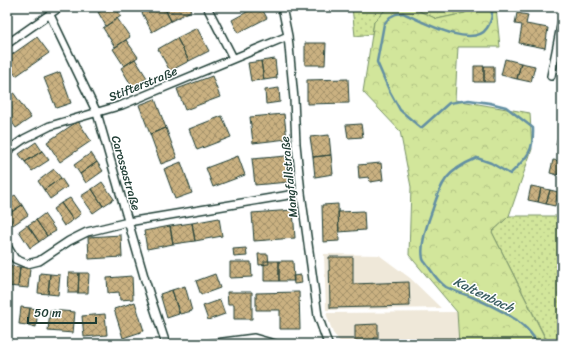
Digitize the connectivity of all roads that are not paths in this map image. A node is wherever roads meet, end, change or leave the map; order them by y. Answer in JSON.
{"nodes":[{"id":1,"x":60,"y":7,"type":"edge"},
{"id":2,"x":207,"y":7,"type":"edge"},
{"id":3,"x":282,"y":7,"type":"edge"},
{"id":4,"x":50,"y":15,"type":"junction"},
{"id":5,"x":562,"y":21,"type":"edge"},
{"id":6,"x":288,"y":36,"type":"junction"},
{"id":7,"x":7,"y":44,"type":"edge"},
{"id":8,"x":233,"y":58,"type":"junction"},
{"id":9,"x":551,"y":76,"type":"dead end"},
{"id":10,"x":97,"y":113,"type":"junction"},
{"id":11,"x":7,"y":151,"type":"edge"},
{"id":12,"x":300,"y":193,"type":"junction"},
{"id":13,"x":128,"y":222,"type":"junction"},
{"id":14,"x":7,"y":246,"type":"edge"},
{"id":15,"x":166,"y":344,"type":"edge"},
{"id":16,"x":208,"y":344,"type":"edge"},
{"id":17,"x":275,"y":344,"type":"edge"},
{"id":18,"x":328,"y":344,"type":"edge"}],
"edges":[{"from":1,"to":4,"type":"street"},
{"from":2,"to":8,"type":"street"},
{"from":3,"to":6,"type":"street","name":"Mangfallstraße"},
{"from":4,"to":7,"type":"street"},
{"from":4,"to":10,"type":"street","name":"Carossastraße"},
{"from":5,"to":9,"type":"street"},
{"from":6,"to":8,"type":"street","name":"Stifterstraße"},
{"from":6,"to":12,"type":"street","name":"Mangfallstraße"},
{"from":8,"to":10,"type":"street","name":"Stifterstraße"},
{"from":10,"to":11,"type":"street","name":"Stifterstraße"},
{"from":10,"to":13,"type":"street","name":"Carossastraße"},
{"from":12,"to":13,"type":"street"},
{"from":12,"to":18,"type":"street","name":"Mangfallstraße"},
{"from":13,"to":14,"type":"street"},
{"from":13,"to":15,"type":"street","name":"Carossastraße"},
{"from":16,"to":17,"type":"street"}]}
